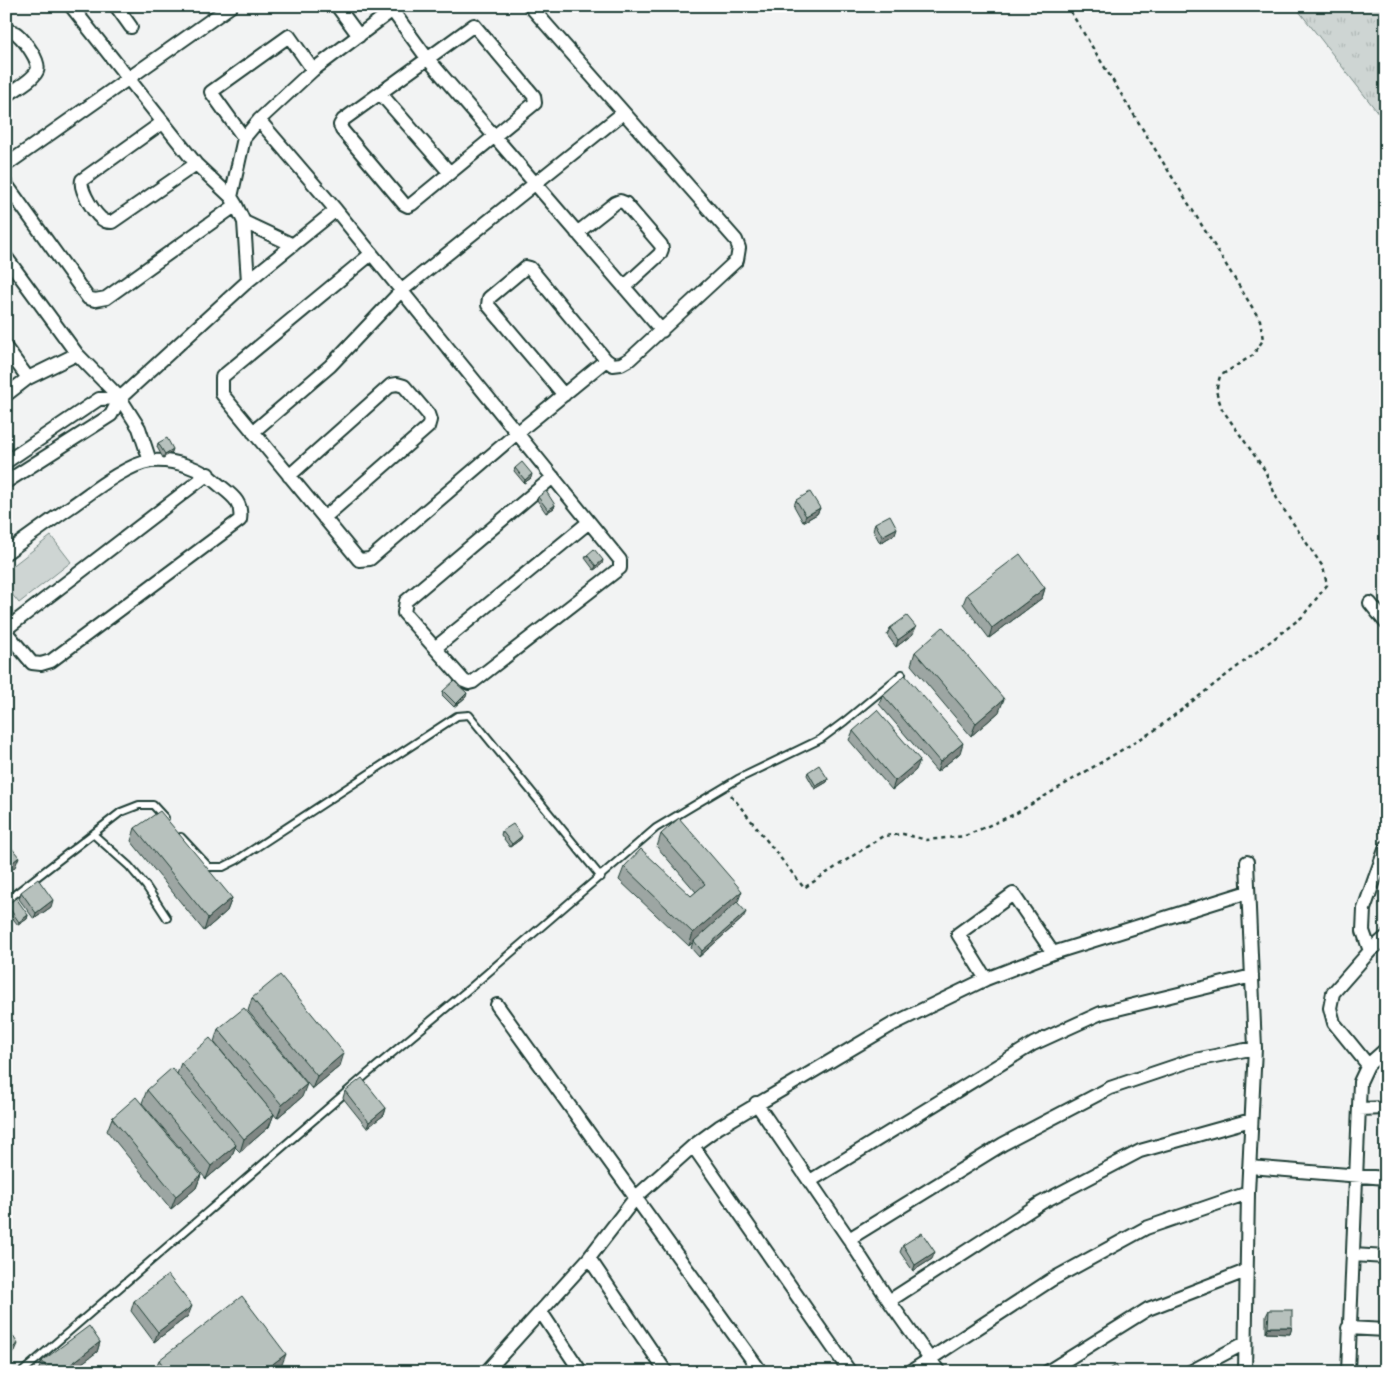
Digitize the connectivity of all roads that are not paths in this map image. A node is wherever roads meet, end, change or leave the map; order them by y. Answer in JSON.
{"nodes":[{"id":1,"x":71,"y":6,"type":"edge"},
{"id":2,"x":116,"y":6,"type":"edge"},
{"id":3,"x":231,"y":6,"type":"edge"},
{"id":4,"x":337,"y":6,"type":"edge"},
{"id":5,"x":530,"y":6,"type":"edge"},
{"id":6,"x":393,"y":8,"type":"edge"},
{"id":7,"x":131,"y":27,"type":"dead end"},
{"id":8,"x":6,"y":31,"type":"edge"},
{"id":9,"x":359,"y":36,"type":"junction"},
{"id":10,"x":427,"y":58,"type":"junction"},
{"id":11,"x":313,"y":70,"type":"junction"},
{"id":12,"x":128,"y":78,"type":"junction"},
{"id":13,"x":380,"y":93,"type":"junction"},
{"id":14,"x":6,"y":96,"type":"edge"},
{"id":15,"x":623,"y":113,"type":"junction"},
{"id":16,"x":259,"y":120,"type":"junction"},
{"id":17,"x":163,"y":122,"type":"junction"},
{"id":18,"x":494,"y":137,"type":"junction"},
{"id":19,"x":244,"y":138,"type":"junction"},
{"id":20,"x":196,"y":164,"type":"junction"},
{"id":21,"x":6,"y":165,"type":"edge"},
{"id":22,"x":450,"y":173,"type":"junction"},
{"id":23,"x":6,"y":184,"type":"edge"},
{"id":24,"x":534,"y":184,"type":"junction"},
{"id":25,"x":234,"y":201,"type":"junction"},
{"id":26,"x":336,"y":210,"type":"junction"},
{"id":27,"x":244,"y":222,"type":"junction"},
{"id":28,"x":577,"y":233,"type":"junction"},
{"id":29,"x":293,"y":245,"type":"junction"},
{"id":30,"x":371,"y":254,"type":"junction"},
{"id":31,"x":6,"y":257,"type":"edge"},
{"id":32,"x":248,"y":280,"type":"junction"},
{"id":33,"x":624,"y":287,"type":"junction"},
{"id":34,"x":401,"y":291,"type":"junction"},
{"id":35,"x":662,"y":331,"type":"junction"},
{"id":36,"x":6,"y":348,"type":"edge"},
{"id":37,"x":76,"y":354,"type":"junction"},
{"id":38,"x":606,"y":360,"type":"junction"},
{"id":39,"x":28,"y":378,"type":"junction"},
{"id":40,"x":6,"y":395,"type":"edge"},
{"id":41,"x":564,"y":395,"type":"junction"},
{"id":42,"x":120,"y":398,"type":"junction"},
{"id":43,"x":253,"y":432,"type":"junction"},
{"id":44,"x":517,"y":433,"type":"junction"},
{"id":45,"x":10,"y":460,"type":"edge"},
{"id":46,"x":150,"y":461,"type":"junction"},
{"id":47,"x":24,"y":470,"type":"junction"},
{"id":48,"x":208,"y":474,"type":"junction"},
{"id":49,"x":290,"y":476,"type":"junction"},
{"id":50,"x":553,"y":478,"type":"junction"},
{"id":51,"x":6,"y":482,"type":"edge"},
{"id":52,"x":324,"y":518,"type":"junction"},
{"id":53,"x":589,"y":522,"type":"junction"},
{"id":54,"x":6,"y":552,"type":"edge"},
{"id":55,"x":1370,"y":603,"type":"dead end"},
{"id":56,"x":1386,"y":623,"type":"edge"},
{"id":57,"x":6,"y":631,"type":"edge"},
{"id":58,"x":435,"y":648,"type":"junction"},
{"id":59,"x":902,"y":674,"type":"dead end"},
{"id":60,"x":172,"y":826,"type":"edge"},
{"id":61,"x":178,"y":833,"type":"edge"},
{"id":62,"x":93,"y":834,"type":"junction"},
{"id":63,"x":1386,"y":847,"type":"edge"},
{"id":64,"x":1247,"y":862,"type":"dead end"},
{"id":65,"x":600,"y":876,"type":"junction"},
{"id":66,"x":1248,"y":892,"type":"junction"},
{"id":67,"x":6,"y":901,"type":"edge"},
{"id":68,"x":167,"y":918,"type":"dead end"},
{"id":69,"x":1386,"y":937,"type":"edge"},
{"id":70,"x":1370,"y":951,"type":"junction"},
{"id":71,"x":1053,"y":953,"type":"junction"},
{"id":72,"x":1252,"y":976,"type":"junction"},
{"id":73,"x":986,"y":979,"type":"junction"},
{"id":74,"x":497,"y":1005,"type":"dead end"},
{"id":75,"x":1255,"y":1048,"type":"junction"},
{"id":76,"x":1386,"y":1049,"type":"edge"},
{"id":77,"x":1368,"y":1065,"type":"junction"},
{"id":78,"x":756,"y":1104,"type":"junction"},
{"id":79,"x":1358,"y":1108,"type":"junction"},
{"id":80,"x":1386,"y":1108,"type":"edge"},
{"id":81,"x":1251,"y":1120,"type":"junction"},
{"id":82,"x":693,"y":1146,"type":"junction"},
{"id":83,"x":1249,"y":1167,"type":"junction"},
{"id":84,"x":1356,"y":1175,"type":"junction"},
{"id":85,"x":1386,"y":1178,"type":"edge"},
{"id":86,"x":810,"y":1181,"type":"junction"},
{"id":87,"x":1248,"y":1192,"type":"junction"},
{"id":88,"x":636,"y":1197,"type":"junction"},
{"id":89,"x":850,"y":1240,"type":"junction"},
{"id":90,"x":1353,"y":1255,"type":"junction"},
{"id":91,"x":1386,"y":1257,"type":"edge"},
{"id":92,"x":589,"y":1258,"type":"junction"},
{"id":93,"x":1246,"y":1271,"type":"junction"},
{"id":94,"x":889,"y":1301,"type":"junction"},
{"id":95,"x":541,"y":1312,"type":"junction"},
{"id":96,"x":1348,"y":1328,"type":"junction"},
{"id":97,"x":1386,"y":1330,"type":"edge"},
{"id":98,"x":1245,"y":1343,"type":"junction"},
{"id":99,"x":930,"y":1360,"type":"junction"},
{"id":100,"x":22,"y":1372,"type":"edge"},
{"id":101,"x":486,"y":1372,"type":"edge"},
{"id":102,"x":581,"y":1372,"type":"edge"},
{"id":103,"x":666,"y":1372,"type":"edge"},
{"id":104,"x":761,"y":1372,"type":"edge"},
{"id":105,"x":850,"y":1372,"type":"edge"},
{"id":106,"x":910,"y":1372,"type":"edge"},
{"id":107,"x":938,"y":1372,"type":"edge"},
{"id":108,"x":1047,"y":1372,"type":"edge"},
{"id":109,"x":1190,"y":1372,"type":"edge"},
{"id":110,"x":1245,"y":1372,"type":"edge"},
{"id":111,"x":1348,"y":1372,"type":"edge"}],
"edges":[{"from":1,"to":12,"type":"street"},
{"from":2,"to":7,"type":"street"},
{"from":3,"to":12,"type":"street"},
{"from":4,"to":9,"type":"street"},
{"from":5,"to":15,"type":"street"},
{"from":6,"to":9,"type":"street"},
{"from":6,"to":10,"type":"street"},
{"from":8,"to":14,"type":"street"},
{"from":9,"to":11,"type":"street"},
{"from":10,"to":13,"type":"street"},
{"from":10,"to":18,"type":"street"},
{"from":10,"to":18,"type":"street"},
{"from":11,"to":16,"type":"street"},
{"from":11,"to":19,"type":"street"},
{"from":12,"to":17,"type":"street"},
{"from":12,"to":21,"type":"street"},
{"from":13,"to":22,"type":"street"},
{"from":13,"to":22,"type":"street"},
{"from":15,"to":24,"type":"street"},
{"from":15,"to":35,"type":"street"},
{"from":16,"to":19,"type":"street"},
{"from":16,"to":26,"type":"street"},
{"from":17,"to":20,"type":"street"},
{"from":17,"to":20,"type":"street"},
{"from":18,"to":22,"type":"street"},
{"from":18,"to":24,"type":"street"},
{"from":19,"to":25,"type":"street"},
{"from":20,"to":25,"type":"street"},
{"from":23,"to":25,"type":"street"},
{"from":24,"to":28,"type":"street"},
{"from":24,"to":34,"type":"street"},
{"from":25,"to":27,"type":"street"},
{"from":26,"to":29,"type":"street"},
{"from":26,"to":30,"type":"street"},
{"from":27,"to":29,"type":"street"},
{"from":27,"to":32,"type":"street"},
{"from":28,"to":33,"type":"street"},
{"from":28,"to":33,"type":"street"},
{"from":29,"to":32,"type":"street"},
{"from":30,"to":34,"type":"street"},
{"from":30,"to":43,"type":"street"},
{"from":31,"to":37,"type":"street"},
{"from":32,"to":42,"type":"street"},
{"from":33,"to":35,"type":"street"},
{"from":34,"to":43,"type":"street"},
{"from":34,"to":44,"type":"street"},
{"from":35,"to":38,"type":"street"},
{"from":36,"to":39,"type":"street"},
{"from":37,"to":39,"type":"street"},
{"from":37,"to":42,"type":"street"},
{"from":38,"to":41,"type":"street"},
{"from":38,"to":41,"type":"street"},
{"from":39,"to":40,"type":"street"},
{"from":41,"to":44,"type":"street"},
{"from":42,"to":45,"type":"street"},
{"from":42,"to":46,"type":"street"},
{"from":42,"to":47,"type":"street"},
{"from":43,"to":49,"type":"street"},
{"from":44,"to":50,"type":"street"},
{"from":44,"to":52,"type":"street"},
{"from":45,"to":47,"type":"street"},
{"from":46,"to":48,"type":"street"},
{"from":46,"to":54,"type":"street"},
{"from":47,"to":51,"type":"street"},
{"from":48,"to":57,"type":"street"},
{"from":48,"to":57,"type":"street"},
{"from":49,"to":52,"type":"street"},
{"from":49,"to":52,"type":"street"},
{"from":50,"to":53,"type":"street"},
{"from":50,"to":58,"type":"street"},
{"from":53,"to":58,"type":"street"},
{"from":53,"to":58,"type":"street"},
{"from":55,"to":56,"type":"street"},
{"from":59,"to":65,"type":"lane"},
{"from":60,"to":62,"type":"lane"},
{"from":61,"to":65,"type":"lane"},
{"from":62,"to":67,"type":"lane"},
{"from":62,"to":68,"type":"lane"},
{"from":63,"to":70,"type":"street"},
{"from":64,"to":66,"type":"street"},
{"from":65,"to":100,"type":"lane"},
{"from":66,"to":71,"type":"street"},
{"from":66,"to":72,"type":"street"},
{"from":69,"to":70,"type":"street"},
{"from":70,"to":77,"type":"street"},
{"from":71,"to":73,"type":"street"},
{"from":71,"to":73,"type":"street"},
{"from":72,"to":75,"type":"street"},
{"from":72,"to":86,"type":"street"},
{"from":73,"to":78,"type":"street"},
{"from":74,"to":88,"type":"street"},
{"from":75,"to":81,"type":"street"},
{"from":75,"to":89,"type":"street"},
{"from":76,"to":77,"type":"street"},
{"from":77,"to":79,"type":"street"},
{"from":78,"to":82,"type":"street"},
{"from":78,"to":86,"type":"street"},
{"from":79,"to":80,"type":"street"},
{"from":79,"to":84,"type":"street"},
{"from":81,"to":83,"type":"street"},
{"from":81,"to":94,"type":"street"},
{"from":82,"to":88,"type":"street"},
{"from":82,"to":105,"type":"street"},
{"from":83,"to":84,"type":"street"},
{"from":83,"to":87,"type":"street"},
{"from":84,"to":85,"type":"street"},
{"from":84,"to":90,"type":"street"},
{"from":86,"to":89,"type":"street"},
{"from":87,"to":93,"type":"street"},
{"from":87,"to":99,"type":"street"},
{"from":88,"to":92,"type":"street"},
{"from":88,"to":104,"type":"street"},
{"from":89,"to":94,"type":"street"},
{"from":90,"to":91,"type":"street"},
{"from":90,"to":96,"type":"street"},
{"from":92,"to":95,"type":"street"},
{"from":92,"to":103,"type":"street"},
{"from":93,"to":98,"type":"street"},
{"from":93,"to":108,"type":"street"},
{"from":94,"to":99,"type":"street"},
{"from":95,"to":101,"type":"street"},
{"from":95,"to":102,"type":"street"},
{"from":96,"to":97,"type":"street"},
{"from":96,"to":111,"type":"street"},
{"from":98,"to":109,"type":"street"},
{"from":98,"to":110,"type":"street"},
{"from":99,"to":106,"type":"street"},
{"from":99,"to":107,"type":"street"}]}
